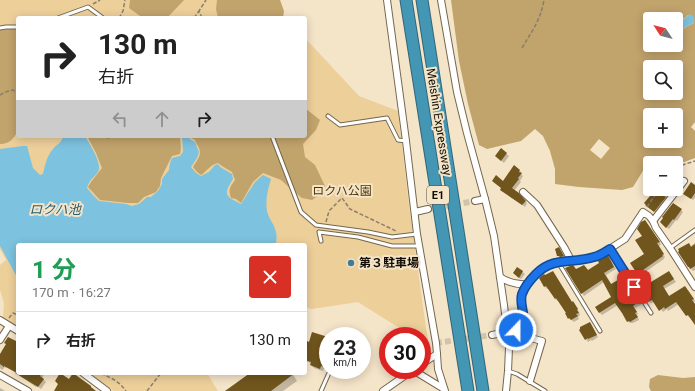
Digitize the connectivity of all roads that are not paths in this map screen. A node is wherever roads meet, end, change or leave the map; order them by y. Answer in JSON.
{"nodes":[{"id":1,"x":387,"y":0,"type":"edge"},
{"id":2,"x":406,"y":0,"type":"edge"},
{"id":3,"x":422,"y":0,"type":"edge"},
{"id":4,"x":441,"y":0,"type":"edge"},
{"id":5,"x":63,"y":16,"type":"edge"},
{"id":6,"x":100,"y":16,"type":"edge"},
{"id":7,"x":16,"y":27,"type":"edge"},
{"id":8,"x":0,"y":28,"type":"edge"},
{"id":9,"x":328,"y":116,"type":"dead end"},
{"id":10,"x":273,"y":138,"type":"edge"},
{"id":11,"x":406,"y":141,"type":"junction"},
{"id":12,"x":684,"y":182,"type":"dead end"},
{"id":13,"x":523,"y":192,"type":"dead end"},
{"id":14,"x":485,"y":199,"type":"junction"},
{"id":15,"x":475,"y":201,"type":"tunnel mouth"},
{"id":16,"x":428,"y":209,"type":"tunnel mouth"},
{"id":17,"x":415,"y":212,"type":"junction"},
{"id":18,"x":653,"y":221,"type":"junction"},
{"id":19,"x":695,"y":230,"type":"edge"},
{"id":20,"x":417,"y":234,"type":"junction"},
{"id":21,"x":321,"y":241,"type":"dead end"},
{"id":22,"x":418,"y":246,"type":"junction"},
{"id":23,"x":670,"y":248,"type":"junction"},
{"id":24,"x":610,"y":249,"type":"junction"},
{"id":25,"x":571,"y":260,"type":"junction"},
{"id":26,"x":558,"y":262,"type":"junction"},
{"id":27,"x":500,"y":277,"type":"junction"},
{"id":28,"x":527,"y":284,"type":"junction"},
{"id":29,"x":695,"y":287,"type":"edge"},
{"id":30,"x":651,"y":313,"type":"dead end"},
{"id":31,"x":0,"y":320,"type":"edge"},
{"id":32,"x":8,"y":325,"type":"junction"},
{"id":33,"x":16,"y":330,"type":"edge"},
{"id":34,"x":600,"y":331,"type":"dead end"},
{"id":35,"x":507,"y":332,"type":"junction"},
{"id":36,"x":492,"y":335,"type":"tunnel mouth"},
{"id":37,"x":528,"y":337,"type":"dead end"},
{"id":38,"x":0,"y":340,"type":"edge"},
{"id":39,"x":437,"y":354,"type":"junction"},
{"id":40,"x":431,"y":358,"type":"edge"},
{"id":41,"x":508,"y":371,"type":"junction"},
{"id":42,"x":0,"y":375,"type":"edge"},
{"id":43,"x":86,"y":375,"type":"edge"},
{"id":44,"x":326,"y":379,"type":"edge"},
{"id":45,"x":400,"y":379,"type":"edge"},
{"id":46,"x":427,"y":379,"type":"edge"},
{"id":47,"x":530,"y":381,"type":"junction"},
{"id":48,"x":445,"y":390,"type":"edge"},
{"id":49,"x":28,"y":391,"type":"edge"},
{"id":50,"x":107,"y":391,"type":"edge"},
{"id":51,"x":321,"y":391,"type":"edge"},
{"id":52,"x":383,"y":391,"type":"edge"},
{"id":53,"x":468,"y":391,"type":"edge"},
{"id":54,"x":484,"y":391,"type":"edge"},
{"id":55,"x":506,"y":391,"type":"edge"},
{"id":56,"x":545,"y":391,"type":"edge"}],
"edges":[{"from":1,"to":11,"type":"street"},
{"from":2,"to":53,"type":"highway","name":"Meishin Expressway","number":"E1"},
{"from":3,"to":54,"type":"highway","name":"Meishin Expressway","number":"E1"},
{"from":4,"to":14,"type":"street"},
{"from":5,"to":6,"type":"lane"},
{"from":7,"to":8,"type":"lane"},
{"from":9,"to":11,"type":"lane"},
{"from":10,"to":20,"type":"lane"},
{"from":11,"to":17,"type":"street"},
{"from":12,"to":18,"type":"street"},
{"from":13,"to":25,"type":"street"},
{"from":14,"to":15,"type":"street"},
{"from":14,"to":27,"type":"street"},
{"from":16,"to":17,"type":"street"},
{"from":17,"to":20,"type":"street"},
{"from":18,"to":23,"type":"street"},
{"from":18,"to":24,"type":"street"},
{"from":19,"to":23,"type":"lane"},
{"from":20,"to":22,"type":"street"},
{"from":21,"to":22,"type":"lane"},
{"from":22,"to":39,"type":"street"},
{"from":23,"to":29,"type":"street"},
{"from":24,"to":25,"type":"street"},
{"from":24,"to":30,"type":"lane"},
{"from":25,"to":26,"type":"street"},
{"from":26,"to":28,"type":"street"},
{"from":26,"to":34,"type":"lane"},
{"from":27,"to":28,"type":"street"},
{"from":27,"to":35,"type":"street"},
{"from":28,"to":35,"type":"street"},
{"from":31,"to":32,"type":"street"},
{"from":32,"to":33,"type":"street"},
{"from":32,"to":38,"type":"street"},
{"from":35,"to":36,"type":"street"},
{"from":35,"to":41,"type":"street"},
{"from":37,"to":47,"type":"street"},
{"from":39,"to":40,"type":"street"},
{"from":39,"to":48,"type":"street"},
{"from":41,"to":47,"type":"lane"},
{"from":41,"to":55,"type":"street"},
{"from":42,"to":49,"type":"street"},
{"from":43,"to":50,"type":"street"},
{"from":44,"to":51,"type":"lane"},
{"from":45,"to":52,"type":"street"},
{"from":46,"to":48,"type":"street"},
{"from":47,"to":56,"type":"lane"}]}
